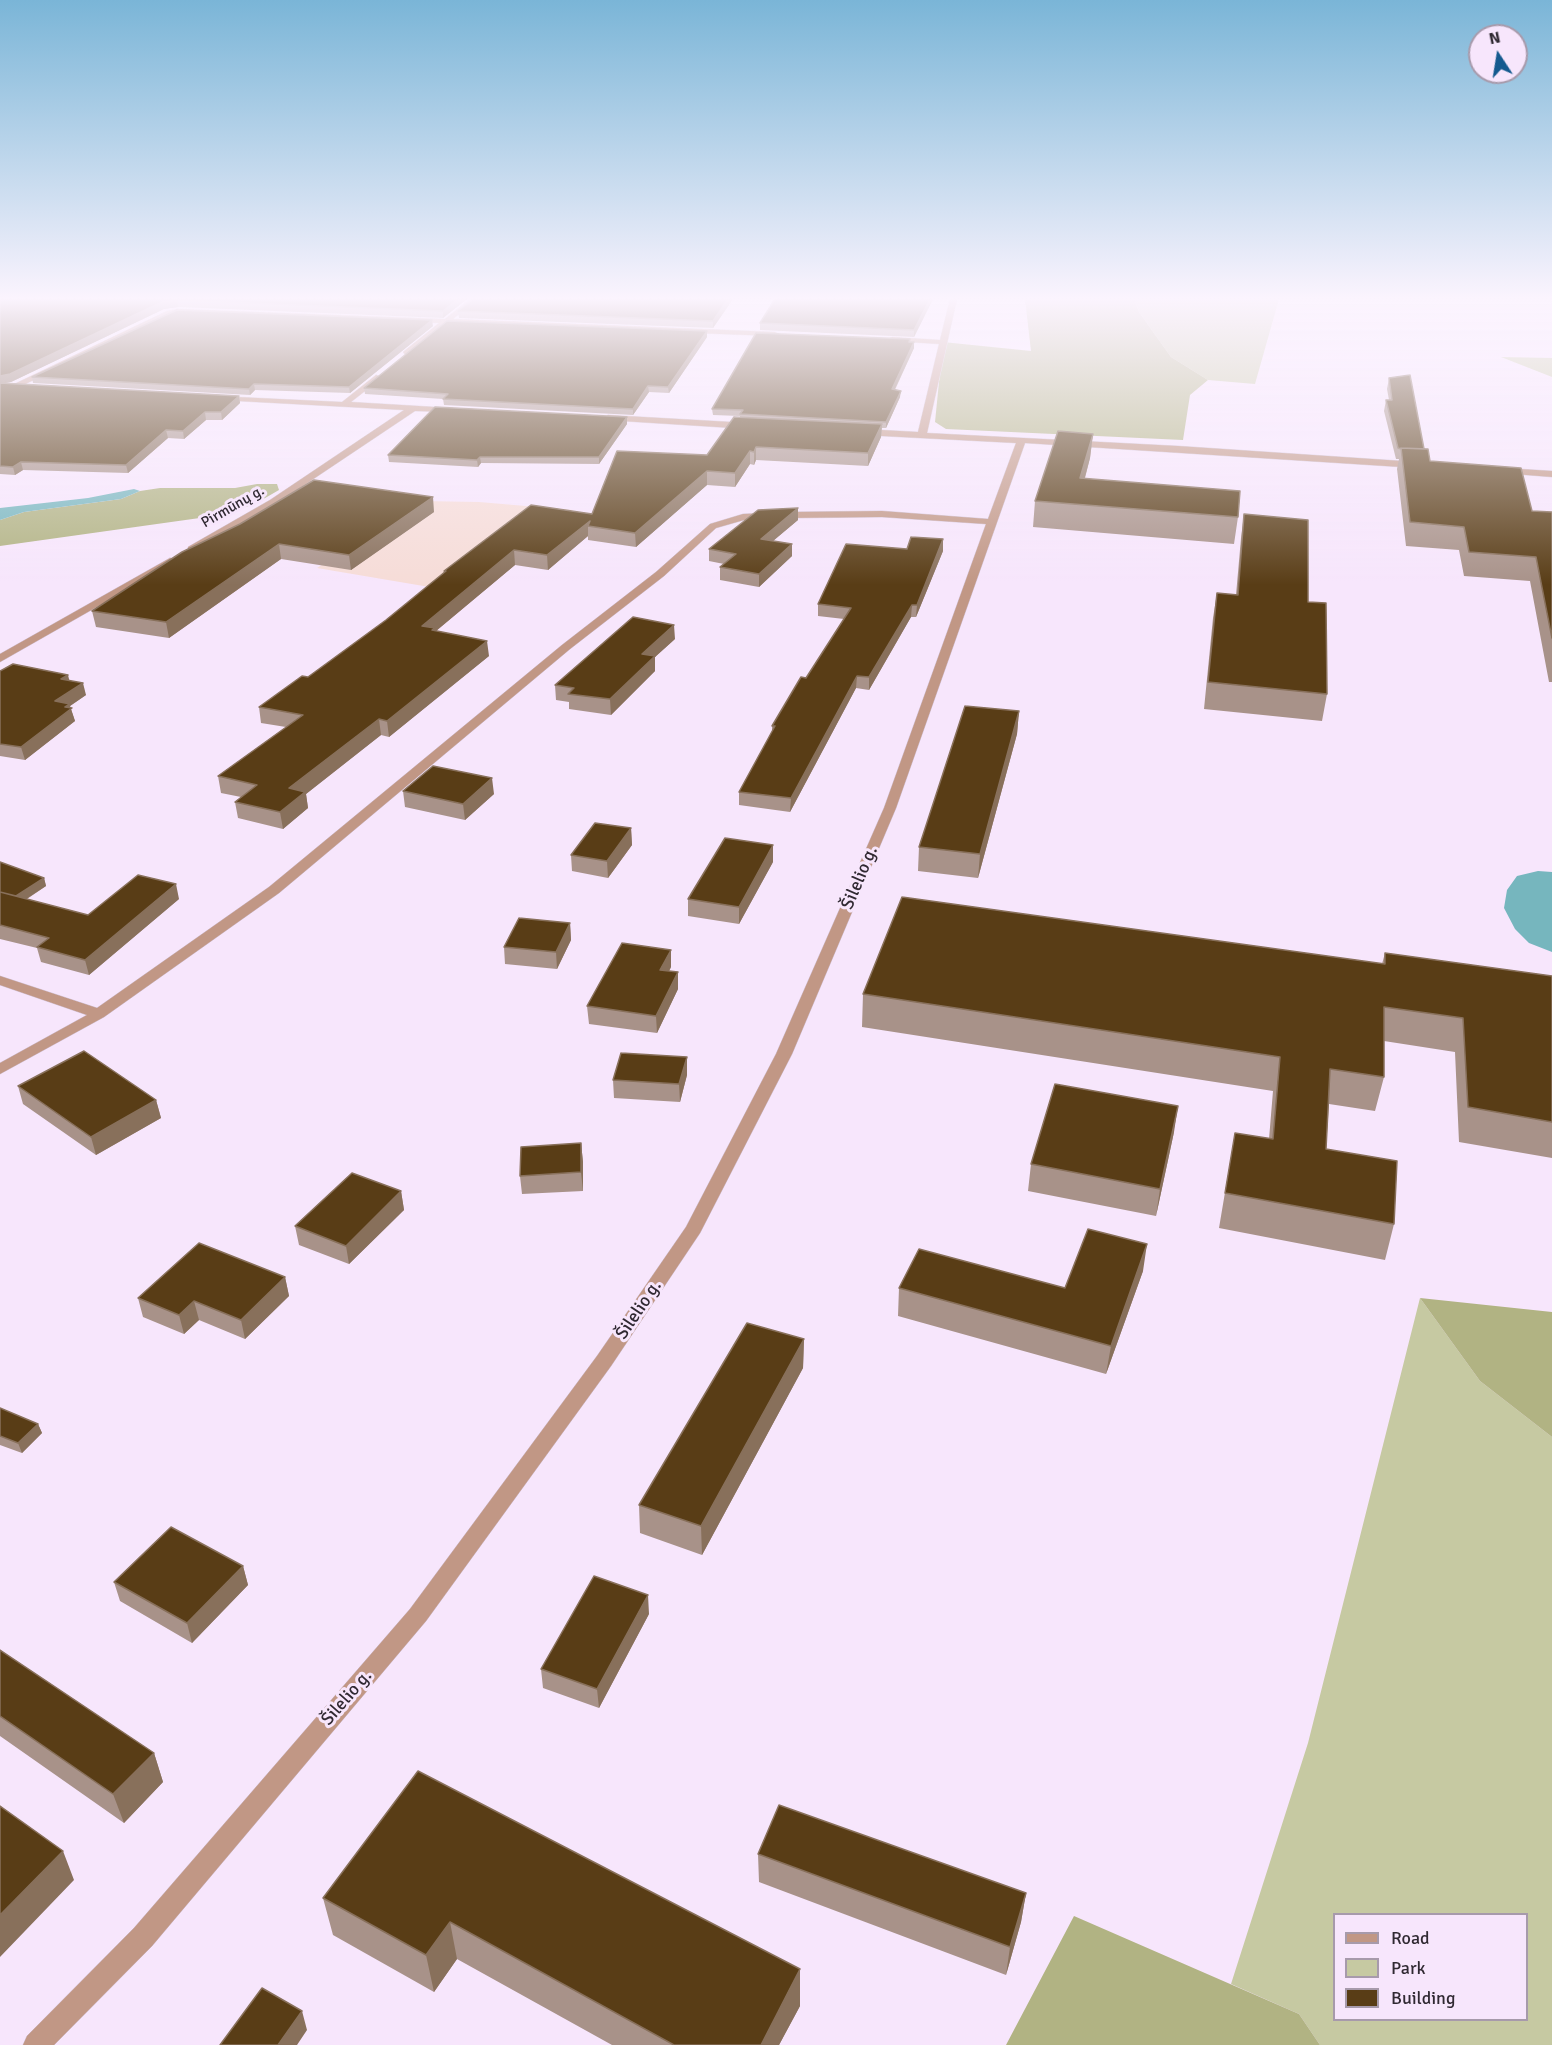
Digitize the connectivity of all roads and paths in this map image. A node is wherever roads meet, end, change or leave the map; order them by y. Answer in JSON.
{"nodes":[{"id":1,"x":356,"y":394,"type":"edge"},
{"id":2,"x":932,"y":394,"type":"edge"},
{"id":3,"x":214,"y":398,"type":"edge"},
{"id":4,"x":344,"y":404,"type":"junction"},
{"id":5,"x":414,"y":408,"type":"junction"},
{"id":6,"x":461,"y":411,"type":"edge"},
{"id":7,"x":603,"y":418,"type":"edge"},
{"id":8,"x":757,"y":426,"type":"edge"},
{"id":9,"x":851,"y":432,"type":"edge"},
{"id":10,"x":922,"y":435,"type":"junction"},
{"id":11,"x":1021,"y":441,"type":"junction"},
{"id":12,"x":1427,"y":466,"type":"edge"},
{"id":13,"x":1495,"y":471,"type":"edge"},
{"id":14,"x":1552,"y":474,"type":"edge"},
{"id":15,"x":992,"y":522,"type":"junction"},
{"id":16,"x":0,"y":659,"type":"edge"},
{"id":17,"x":0,"y":980,"type":"edge"},
{"id":18,"x":99,"y":1014,"type":"junction"},
{"id":19,"x":0,"y":1069,"type":"edge"},
{"id":20,"x":36,"y":2045,"type":"edge"}],
"edges":[{"from":1,"to":4,"type":"street"},
{"from":2,"to":10,"type":"street"},
{"from":3,"to":4,"type":"street"},
{"from":4,"to":5,"type":"street"},
{"from":5,"to":6,"type":"street"},
{"from":5,"to":16,"type":"street","name":"Pirmūnų g."},
{"from":7,"to":8,"type":"street"},
{"from":9,"to":10,"type":"street"},
{"from":10,"to":11,"type":"street"},
{"from":11,"to":12,"type":"street"},
{"from":11,"to":15,"type":"street","name":"Šilelio g."},
{"from":13,"to":14,"type":"street"},
{"from":15,"to":18,"type":"street"},
{"from":15,"to":20,"type":"street","name":"Šilelio g."},
{"from":17,"to":18,"type":"street"},
{"from":18,"to":19,"type":"street"}]}
